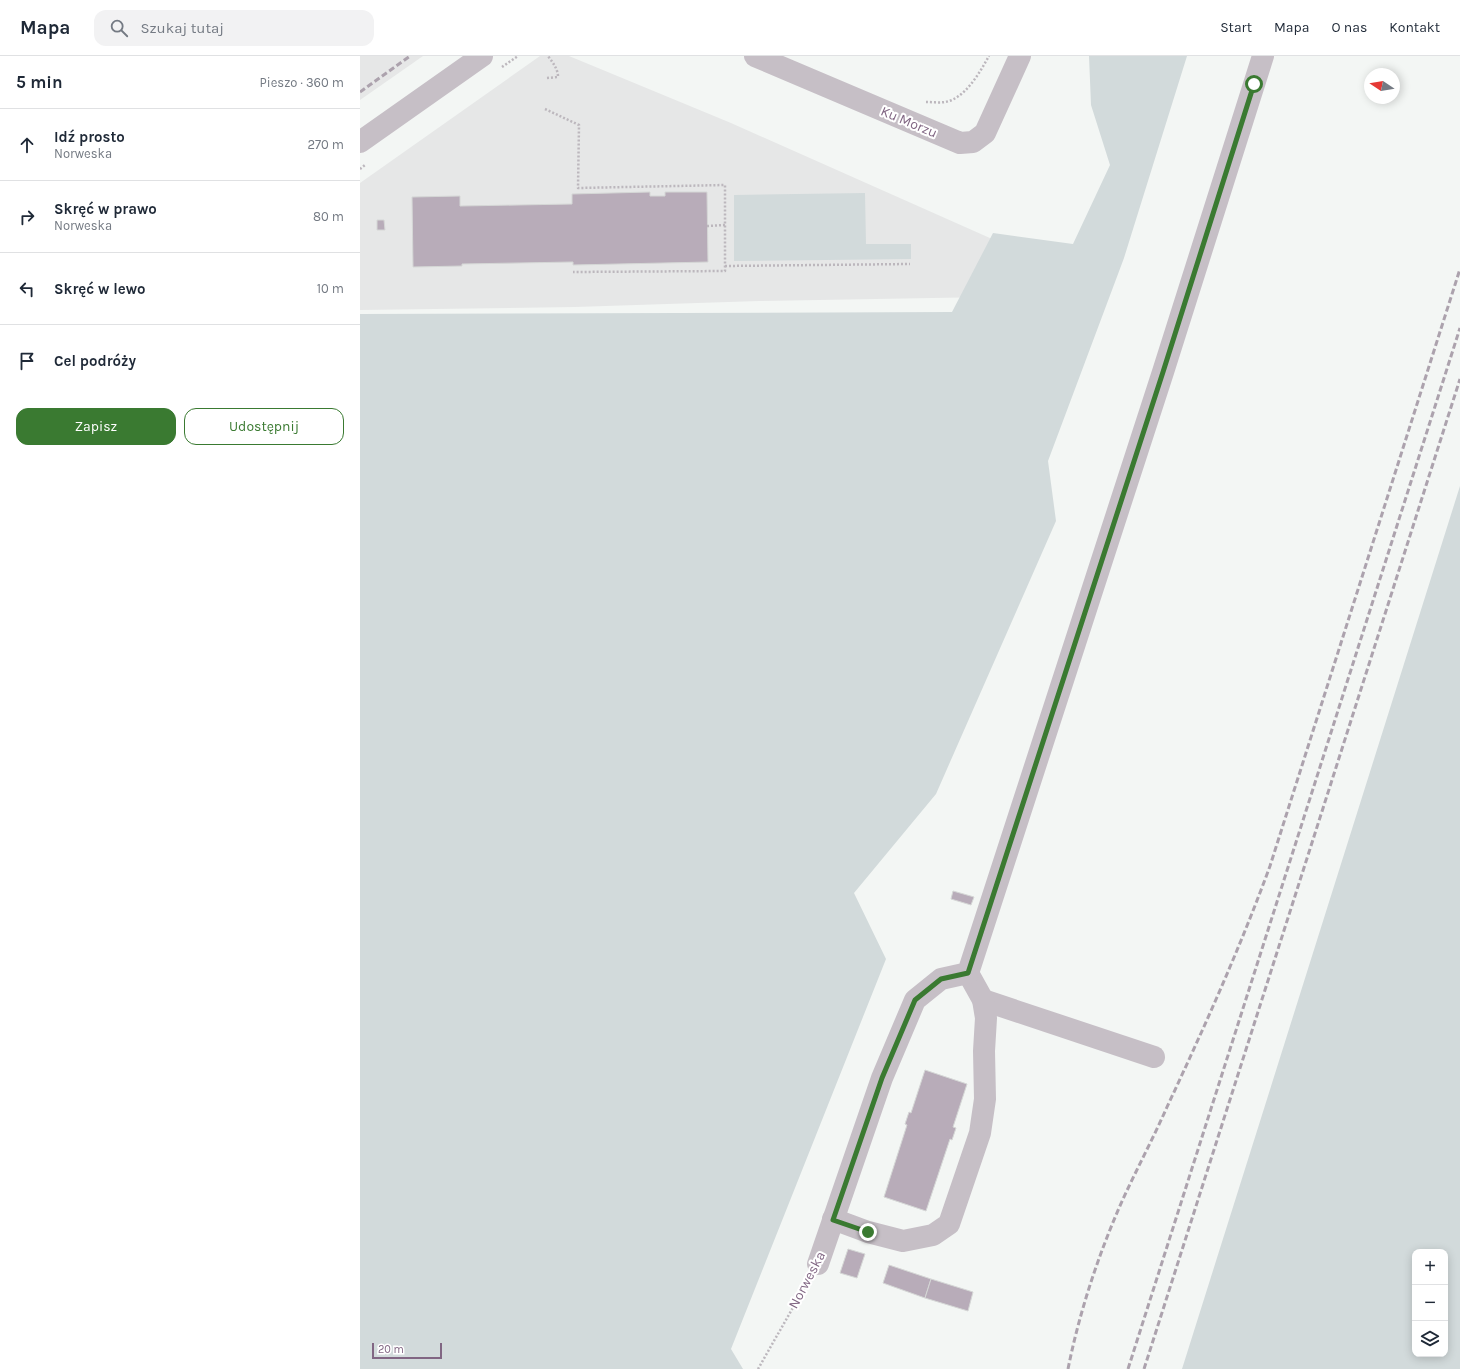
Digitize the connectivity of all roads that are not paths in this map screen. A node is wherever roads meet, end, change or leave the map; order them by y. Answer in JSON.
{"nodes":[{"id":1,"x":482,"y":56,"type":"edge"},
{"id":2,"x":755,"y":56,"type":"edge"},
{"id":3,"x":1020,"y":56,"type":"edge"},
{"id":4,"x":1263,"y":56,"type":"edge"},
{"id":5,"x":360,"y":142,"type":"edge"},
{"id":6,"x":968,"y":973,"type":"junction"},
{"id":7,"x":983,"y":1000,"type":"junction"},
{"id":8,"x":1154,"y":1057,"type":"dead end"},
{"id":9,"x":833,"y":1220,"type":"junction"},
{"id":10,"x":818,"y":1264,"type":"road end"}],
"edges":[{"from":1,"to":5,"type":"street"},
{"from":2,"to":3,"type":"street","name":"Ku Morzu"},
{"from":4,"to":6,"type":"street"},
{"from":6,"to":7,"type":"street"},
{"from":6,"to":9,"type":"street","name":"Norweska"},
{"from":7,"to":8,"type":"street"},
{"from":7,"to":9,"type":"street"},
{"from":9,"to":10,"type":"street","name":"Norweska"}]}
